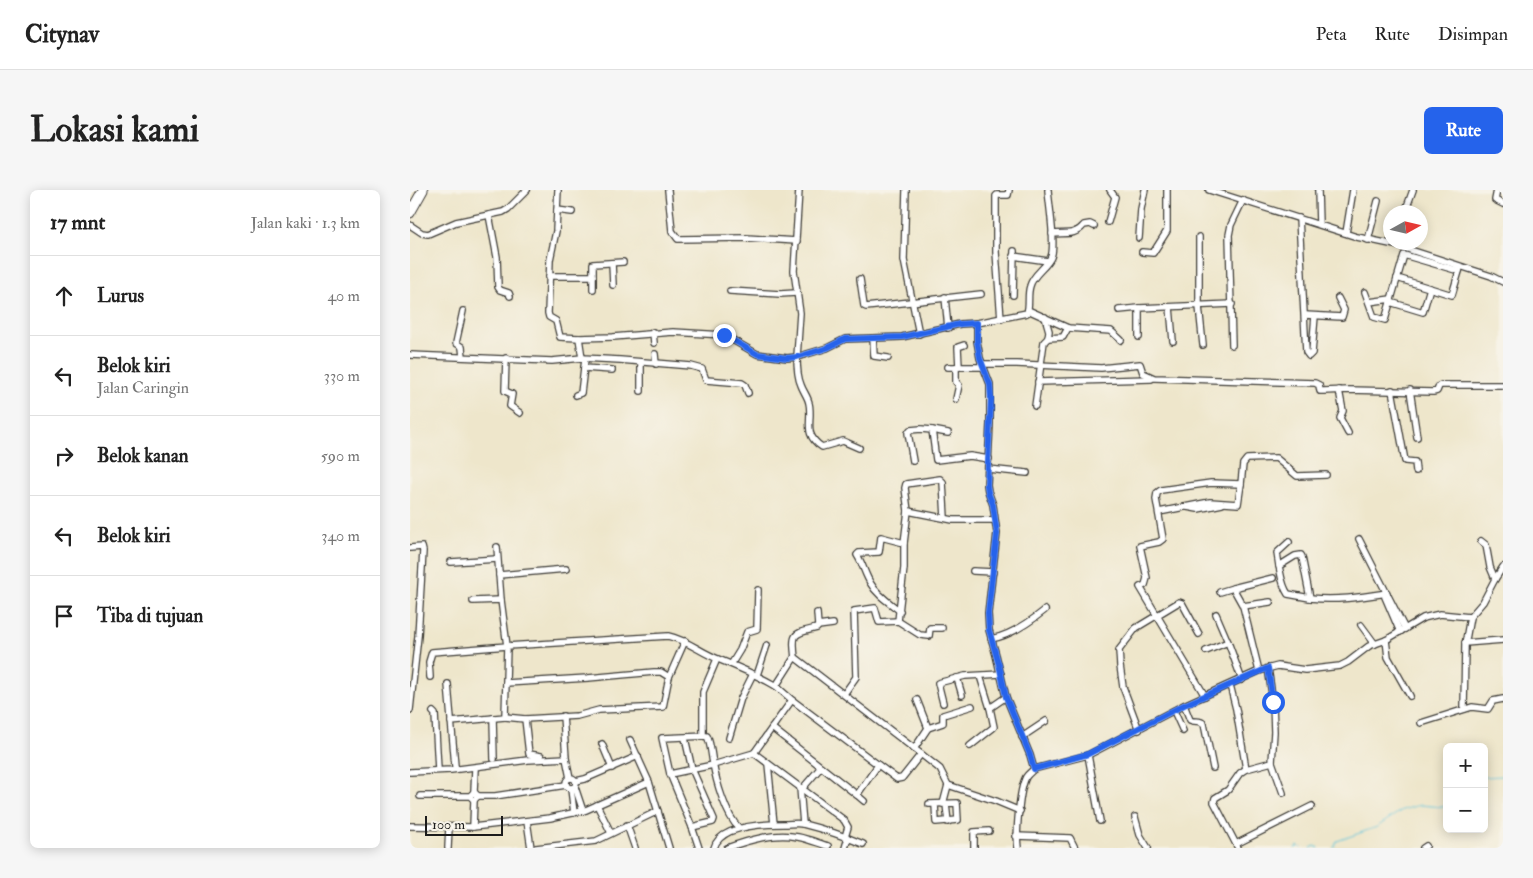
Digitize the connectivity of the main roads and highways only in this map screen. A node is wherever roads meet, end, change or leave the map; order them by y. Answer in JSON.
{"nodes":[{"id":1,"x":423,"y":190,"type":"edge"},
{"id":2,"x":410,"y":213,"type":"edge"}],
"edges":[{"from":1,"to":2,"type":"highway"}]}
